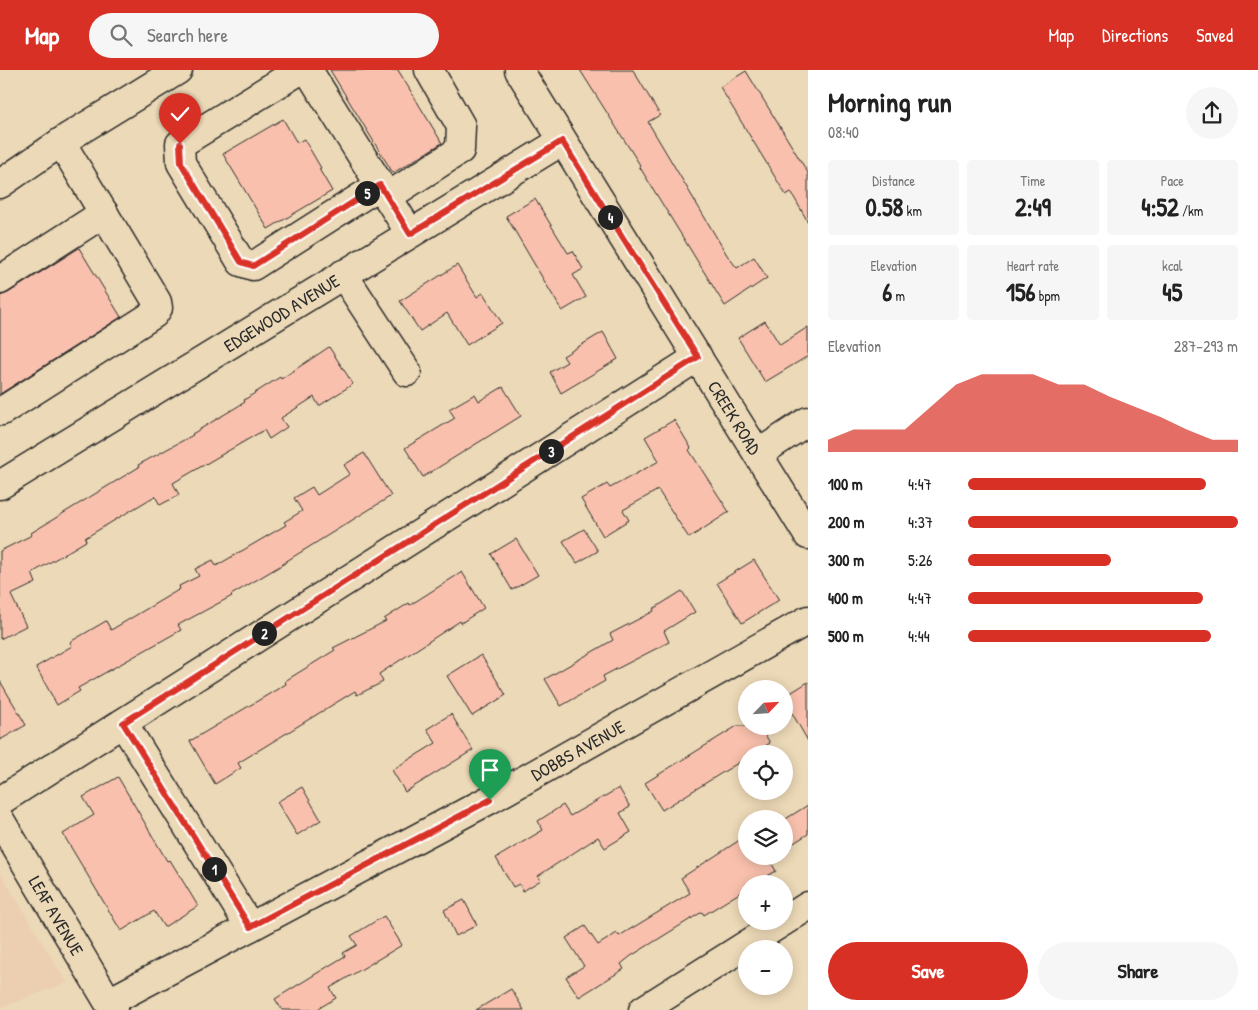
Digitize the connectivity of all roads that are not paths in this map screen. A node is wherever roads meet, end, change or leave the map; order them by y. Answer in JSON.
{"nodes":[{"id":1,"x":178,"y":70,"type":"edge"},
{"id":2,"x":300,"y":70,"type":"edge"},
{"id":3,"x":308,"y":70,"type":"edge"},
{"id":4,"x":428,"y":70,"type":"edge"},
{"id":5,"x":519,"y":70,"type":"edge"},
{"id":6,"x":562,"y":141,"type":"junction"},
{"id":7,"x":61,"y":142,"type":"junction"},
{"id":8,"x":0,"y":184,"type":"edge"},
{"id":9,"x":383,"y":191,"type":"junction"},
{"id":10,"x":104,"y":213,"type":"junction"},
{"id":11,"x":410,"y":234,"type":"junction"},
{"id":12,"x":343,"y":274,"type":"junction"},
{"id":13,"x":0,"y":280,"type":"edge"},
{"id":14,"x":698,"y":357,"type":"junction"},
{"id":15,"x":407,"y":372,"type":"dead end"},
{"id":16,"x":0,"y":410,"type":"edge"},
{"id":17,"x":808,"y":421,"type":"edge"},
{"id":18,"x":758,"y":454,"type":"junction"},
{"id":19,"x":0,"y":484,"type":"edge"},
{"id":20,"x":808,"y":535,"type":"edge"},
{"id":21,"x":808,"y":620,"type":"edge"},
{"id":22,"x":123,"y":723,"type":"junction"},
{"id":23,"x":0,"y":801,"type":"edge"},
{"id":24,"x":0,"y":820,"type":"edge"},
{"id":25,"x":808,"y":906,"type":"edge"},
{"id":26,"x":250,"y":927,"type":"junction"},
{"id":27,"x":111,"y":1006,"type":"edge"},
{"id":28,"x":643,"y":1010,"type":"edge"}],
"edges":[{"from":1,"to":7,"type":"street"},
{"from":2,"to":9,"type":"street"},
{"from":3,"to":9,"type":"street"},
{"from":4,"to":9,"type":"street"},
{"from":5,"to":6,"type":"street","name":"CREEK ROAD"},
{"from":6,"to":11,"type":"street","name":"EDGEWOOD AVENUE"},
{"from":6,"to":14,"type":"street","name":"CREEK ROAD"},
{"from":7,"to":8,"type":"street"},
{"from":7,"to":10,"type":"street"},
{"from":9,"to":11,"type":"street"},
{"from":10,"to":13,"type":"street"},
{"from":10,"to":16,"type":"street"},
{"from":11,"to":12,"type":"street","name":"EDGEWOOD AVENUE"},
{"from":12,"to":15,"type":"street"},
{"from":12,"to":19,"type":"street","name":"EDGEWOOD AVENUE"},
{"from":14,"to":18,"type":"street","name":"CREEK ROAD"},
{"from":14,"to":22,"type":"street"},
{"from":17,"to":18,"type":"street"},
{"from":18,"to":20,"type":"street","name":"CREEK ROAD"},
{"from":21,"to":26,"type":"street","name":"DOBBS AVENUE"},
{"from":22,"to":23,"type":"street"},
{"from":22,"to":26,"type":"street"},
{"from":24,"to":27,"type":"street","name":"LEAF AVENUE"},
{"from":25,"to":28,"type":"street"},
{"from":26,"to":27,"type":"street","name":"DOBBS AVENUE"}]}
